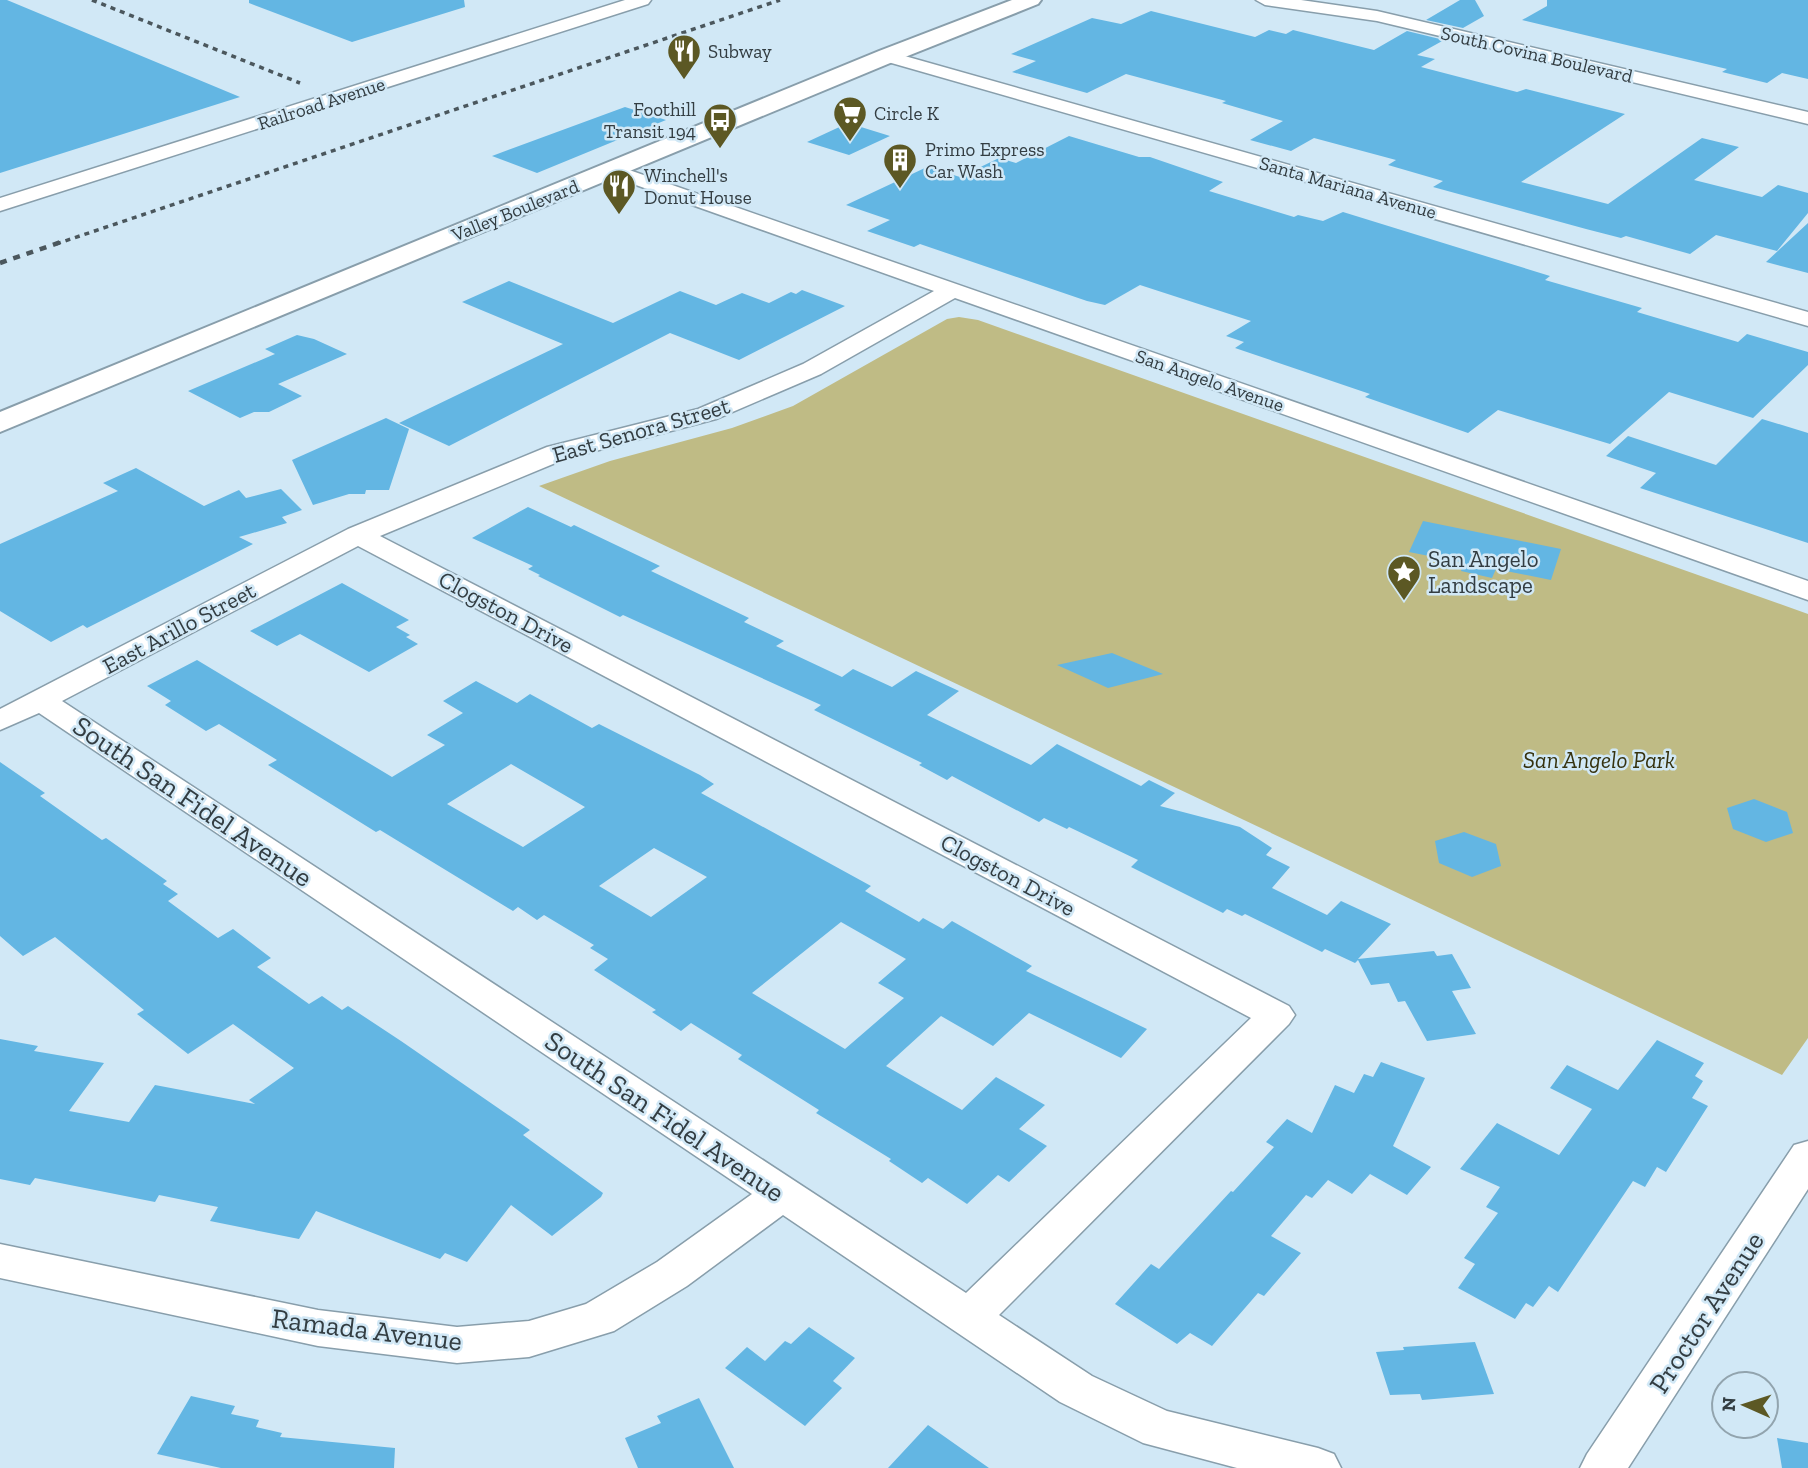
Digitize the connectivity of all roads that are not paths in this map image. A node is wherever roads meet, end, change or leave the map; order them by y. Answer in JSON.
{"nodes":[{"id":1,"x":642,"y":0,"type":"edge"},
{"id":2,"x":1031,"y":0,"type":"edge"},
{"id":3,"x":1265,"y":0,"type":"edge"},
{"id":4,"x":887,"y":55,"type":"junction"},
{"id":5,"x":1808,"y":118,"type":"edge"},
{"id":6,"x":612,"y":170,"type":"junction"},
{"id":7,"x":0,"y":205,"type":"edge"},
{"id":8,"x":953,"y":289,"type":"junction"},
{"id":9,"x":1808,"y":319,"type":"edge"},
{"id":10,"x":0,"y":423,"type":"edge"},
{"id":11,"x":358,"y":535,"type":"junction"},
{"id":12,"x":1808,"y":591,"type":"edge"},
{"id":13,"x":42,"y":701,"type":"junction"},
{"id":14,"x":0,"y":722,"type":"edge"},
{"id":15,"x":1808,"y":1156,"type":"edge"},
{"id":16,"x":783,"y":1194,"type":"junction"},
{"id":17,"x":0,"y":1261,"type":"edge"},
{"id":18,"x":968,"y":1318,"type":"junction"},
{"id":19,"x":1318,"y":1468,"type":"edge"},
{"id":20,"x":1603,"y":1468,"type":"edge"}],
"edges":[{"from":1,"to":7,"type":"street","name":"Railroad Avenue"},
{"from":2,"to":4,"type":"main road","name":"Valley Boulevard"},
{"from":3,"to":5,"type":"street","name":"South Covina Boulevard"},
{"from":4,"to":6,"type":"main road","name":"Valley Boulevard"},
{"from":4,"to":9,"type":"street","name":"Santa Mariana Avenue"},
{"from":6,"to":8,"type":"street","name":"San Angelo Avenue"},
{"from":6,"to":10,"type":"main road","name":"Valley Boulevard"},
{"from":8,"to":11,"type":"street","name":"East Senora Street"},
{"from":8,"to":12,"type":"street","name":"San Angelo Avenue"},
{"from":11,"to":13,"type":"street","name":"East Arillo Street"},
{"from":11,"to":18,"type":"street","name":"Clogston Drive"},
{"from":13,"to":14,"type":"street","name":"East Arillo Street"},
{"from":13,"to":16,"type":"street","name":"South San Fidel Avenue"},
{"from":15,"to":20,"type":"street","name":"Proctor Avenue"},
{"from":16,"to":17,"type":"street","name":"Ramada Avenue"},
{"from":16,"to":18,"type":"street","name":"South San Fidel Avenue"},
{"from":18,"to":19,"type":"street","name":"South San Fidel Avenue"}]}
